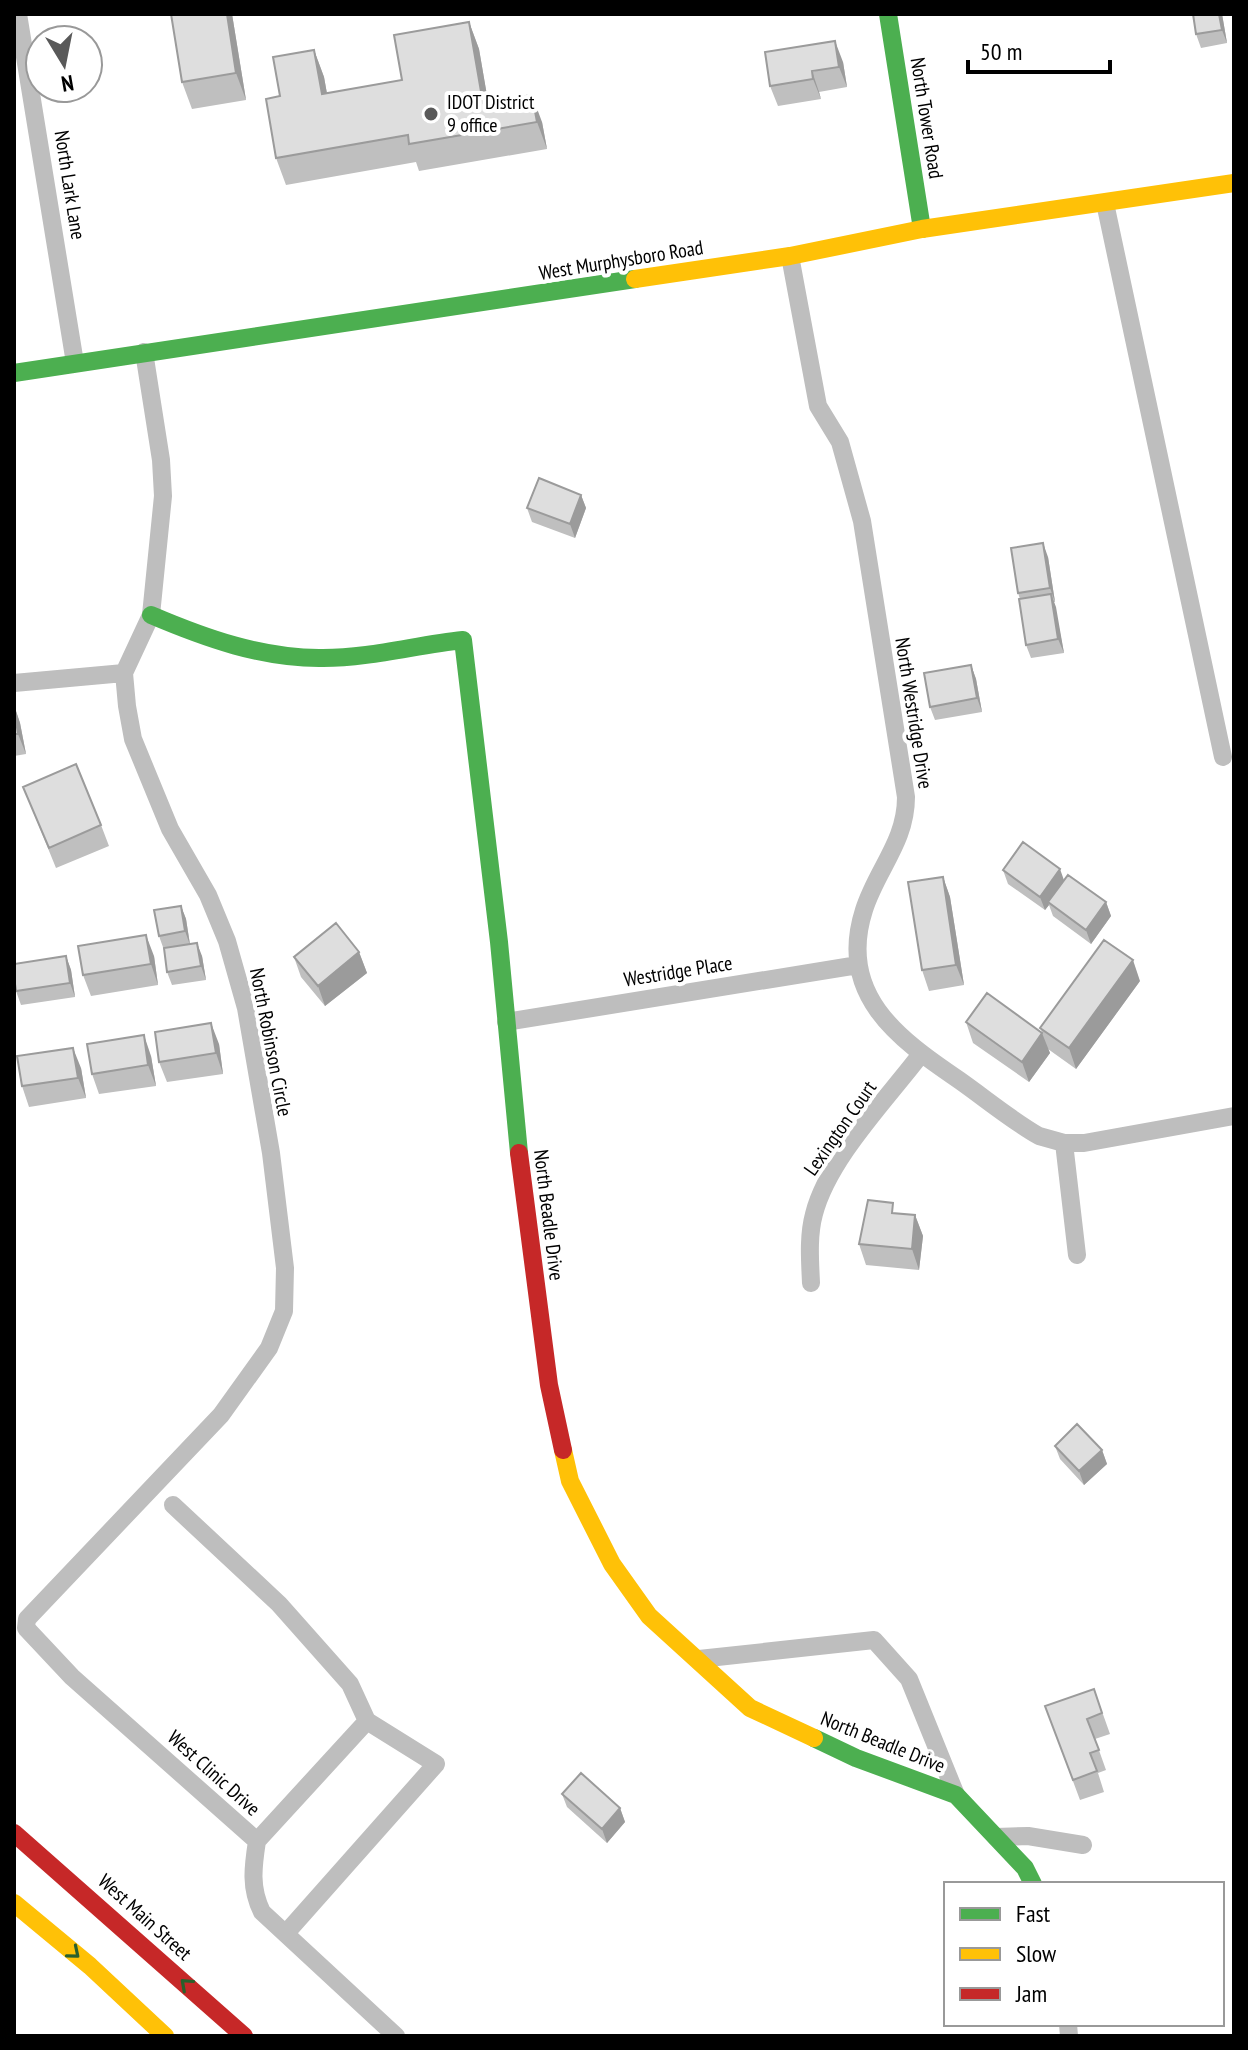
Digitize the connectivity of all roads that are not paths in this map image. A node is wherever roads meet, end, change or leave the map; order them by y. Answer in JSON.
{"nodes":[{"id":1,"x":18,"y":14,"type":"edge"},
{"id":2,"x":888,"y":14,"type":"edge"},
{"id":3,"x":1234,"y":183,"type":"edge"},
{"id":4,"x":1105,"y":203,"type":"junction"},
{"id":5,"x":922,"y":229,"type":"junction"},
{"id":6,"x":790,"y":256,"type":"junction"},
{"id":7,"x":144,"y":352,"type":"junction"},
{"id":8,"x":75,"y":363,"type":"junction"},
{"id":9,"x":14,"y":373,"type":"edge"},
{"id":10,"x":151,"y":615,"type":"junction"},
{"id":11,"x":124,"y":673,"type":"junction"},
{"id":12,"x":14,"y":683,"type":"edge"},
{"id":13,"x":1223,"y":757,"type":"dead end"},
{"id":14,"x":858,"y":965,"type":"junction"},
{"id":15,"x":506,"y":1022,"type":"junction"},
{"id":16,"x":921,"y":1054,"type":"junction"},
{"id":17,"x":1234,"y":1116,"type":"edge"},
{"id":18,"x":1064,"y":1143,"type":"junction"},
{"id":19,"x":1077,"y":1255,"type":"dead end"},
{"id":20,"x":811,"y":1283,"type":"dead end"},
{"id":21,"x":173,"y":1505,"type":"dead end"},
{"id":22,"x":26,"y":1628,"type":"joint"},
{"id":23,"x":699,"y":1659,"type":"junction"},
{"id":24,"x":367,"y":1721,"type":"junction"},
{"id":25,"x":956,"y":1795,"type":"junction"},
{"id":26,"x":14,"y":1833,"type":"edge"},
{"id":27,"x":996,"y":1837,"type":"junction"},
{"id":28,"x":257,"y":1841,"type":"junction"},
{"id":29,"x":1083,"y":1845,"type":"dead end"},
{"id":30,"x":1032,"y":1882,"type":"edge"},
{"id":31,"x":14,"y":1903,"type":"edge"},
{"id":32,"x":287,"y":1932,"type":"junction"},
{"id":33,"x":165,"y":2036,"type":"edge"},
{"id":34,"x":244,"y":2036,"type":"edge"},
{"id":35,"x":396,"y":2036,"type":"edge"}],
"edges":[{"from":1,"to":8,"type":"street","name":"North Lark Lane"},
{"from":2,"to":5,"type":"main road","name":"North Tower Road"},
{"from":3,"to":4,"type":"main road","name":"West Murphysboro Road"},
{"from":4,"to":5,"type":"main road","name":"West Murphysboro Road"},
{"from":4,"to":13,"type":"street"},
{"from":5,"to":6,"type":"main road","name":"West Murphysboro Road"},
{"from":6,"to":7,"type":"main road","name":"West Murphysboro Road"},
{"from":6,"to":14,"type":"street","name":"North Westridge Drive"},
{"from":7,"to":8,"type":"main road","name":"West Murphysboro Road"},
{"from":7,"to":10,"type":"street"},
{"from":8,"to":9,"type":"main road","name":"West Murphysboro Road"},
{"from":10,"to":11,"type":"street"},
{"from":10,"to":15,"type":"main road","name":"North Beadle Drive"},
{"from":11,"to":12,"type":"street"},
{"from":11,"to":22,"type":"street","name":"North Robinson Circle"},
{"from":14,"to":15,"type":"street","name":"Westridge Place"},
{"from":14,"to":16,"type":"street","name":"North Westridge Drive"},
{"from":15,"to":23,"type":"main road","name":"North Beadle Drive"},
{"from":16,"to":18,"type":"street","name":"North Westridge Drive"},
{"from":16,"to":20,"type":"street","name":"Lexington Court"},
{"from":17,"to":18,"type":"street","name":"North Westridge Drive"},
{"from":18,"to":19,"type":"street"},
{"from":21,"to":24,"type":"street"},
{"from":22,"to":28,"type":"street","name":"West Clinic Drive"},
{"from":23,"to":25,"type":"main road","name":"North Beadle Drive"},
{"from":23,"to":25,"type":"street"},
{"from":24,"to":28,"type":"street"},
{"from":24,"to":32,"type":"street"},
{"from":25,"to":27,"type":"main road","name":"North Beadle Drive"},
{"from":34,"to":26,"type":"main road","name":"West Main Street","one_way":true},
{"from":27,"to":29,"type":"street"},
{"from":27,"to":30,"type":"main road","name":"North Beadle Drive"},
{"from":28,"to":32,"type":"street","name":"West Clinic Drive"},
{"from":31,"to":33,"type":"main road","one_way":true},
{"from":32,"to":35,"type":"street","name":"West Clinic Drive"}]}
